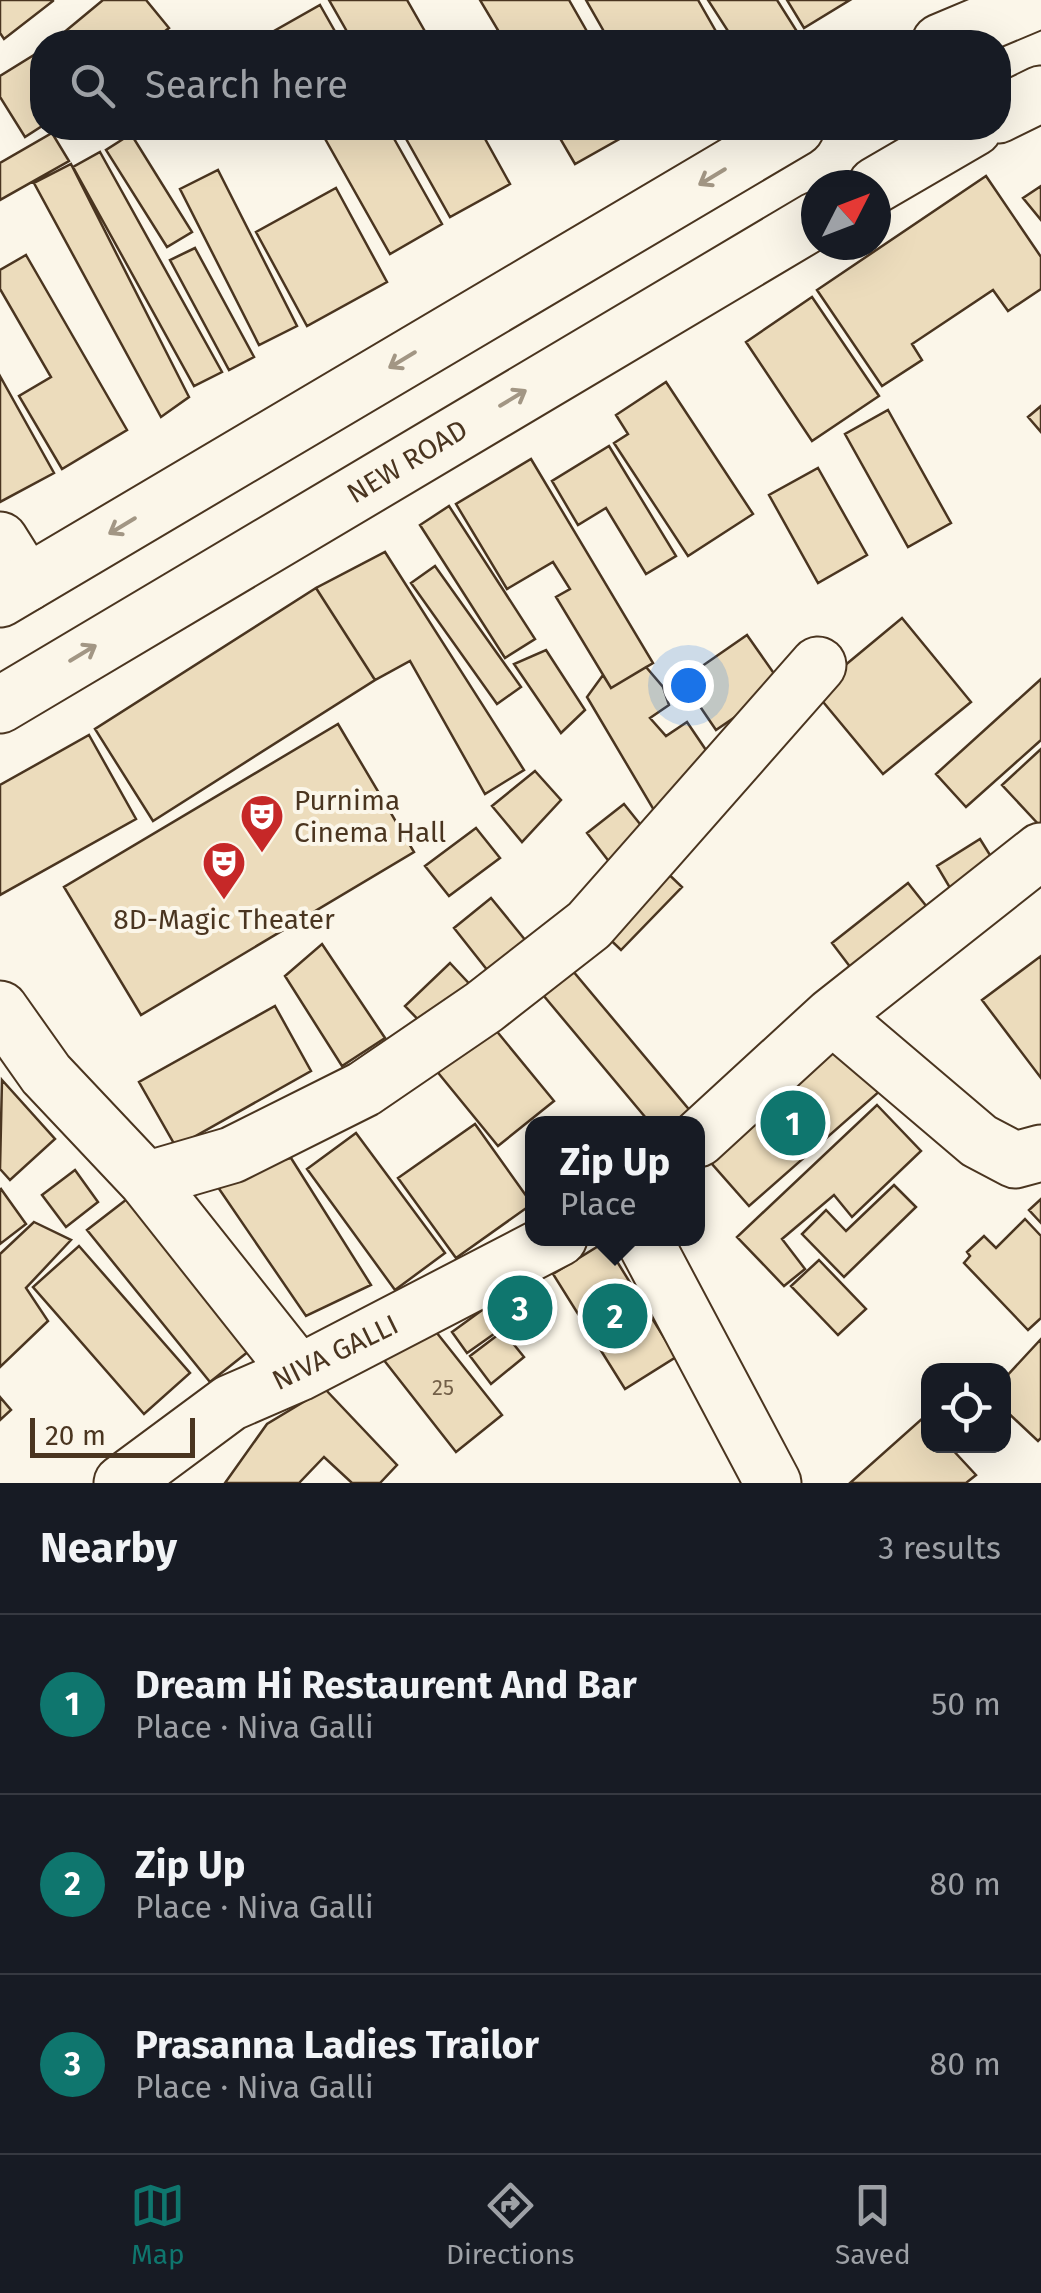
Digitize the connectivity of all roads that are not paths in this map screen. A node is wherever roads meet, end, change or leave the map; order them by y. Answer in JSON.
{"nodes":[{"id":1,"x":1040,"y":0,"type":"edge"},
{"id":2,"x":969,"y":30,"type":"edge"},
{"id":3,"x":1041,"y":94,"type":"edge"},
{"id":4,"x":1011,"y":109,"type":"edge"},
{"id":5,"x":775,"y":140,"type":"edge"},
{"id":6,"x":953,"y":140,"type":"edge"},
{"id":7,"x":891,"y":176,"type":"edge"},
{"id":8,"x":801,"y":229,"type":"edge"},
{"id":9,"x":9,"y":574,"type":"edge"},
{"id":10,"x":818,"y":665,"type":"dead end"},
{"id":11,"x":0,"y":705,"type":"edge"},
{"id":12,"x":1041,"y":851,"type":"edge"},
{"id":13,"x":0,"y":1009,"type":"edge"},
{"id":14,"x":832,"y":1016,"type":"junction"},
{"id":15,"x":705,"y":1132,"type":"edge"},
{"id":16,"x":1041,"y":1153,"type":"edge"},
{"id":17,"x":146,"y":1180,"type":"junction"},
{"id":18,"x":543,"y":1246,"type":"edge"},
{"id":19,"x":647,"y":1246,"type":"edge"},
{"id":20,"x":298,"y":1372,"type":"junction"},
{"id":21,"x":122,"y":1483,"type":"edge"},
{"id":22,"x":773,"y":1483,"type":"edge"}],
"edges":[{"from":1,"to":2,"type":"street"},
{"from":3,"to":4,"type":"street"},
{"from":5,"to":9,"type":"street","one_way":true},
{"from":6,"to":7,"type":"street"},
{"from":11,"to":8,"type":"street","name":"NEW ROAD","one_way":true},
{"from":10,"to":17,"type":"street"},
{"from":12,"to":14,"type":"street"},
{"from":13,"to":17,"type":"street"},
{"from":14,"to":15,"type":"street"},
{"from":14,"to":16,"type":"street"},
{"from":17,"to":20,"type":"street"},
{"from":18,"to":20,"type":"street","name":"NIVA GALLI"},
{"from":19,"to":22,"type":"street"},
{"from":20,"to":21,"type":"street","name":"NIVA GALLI"}]}
